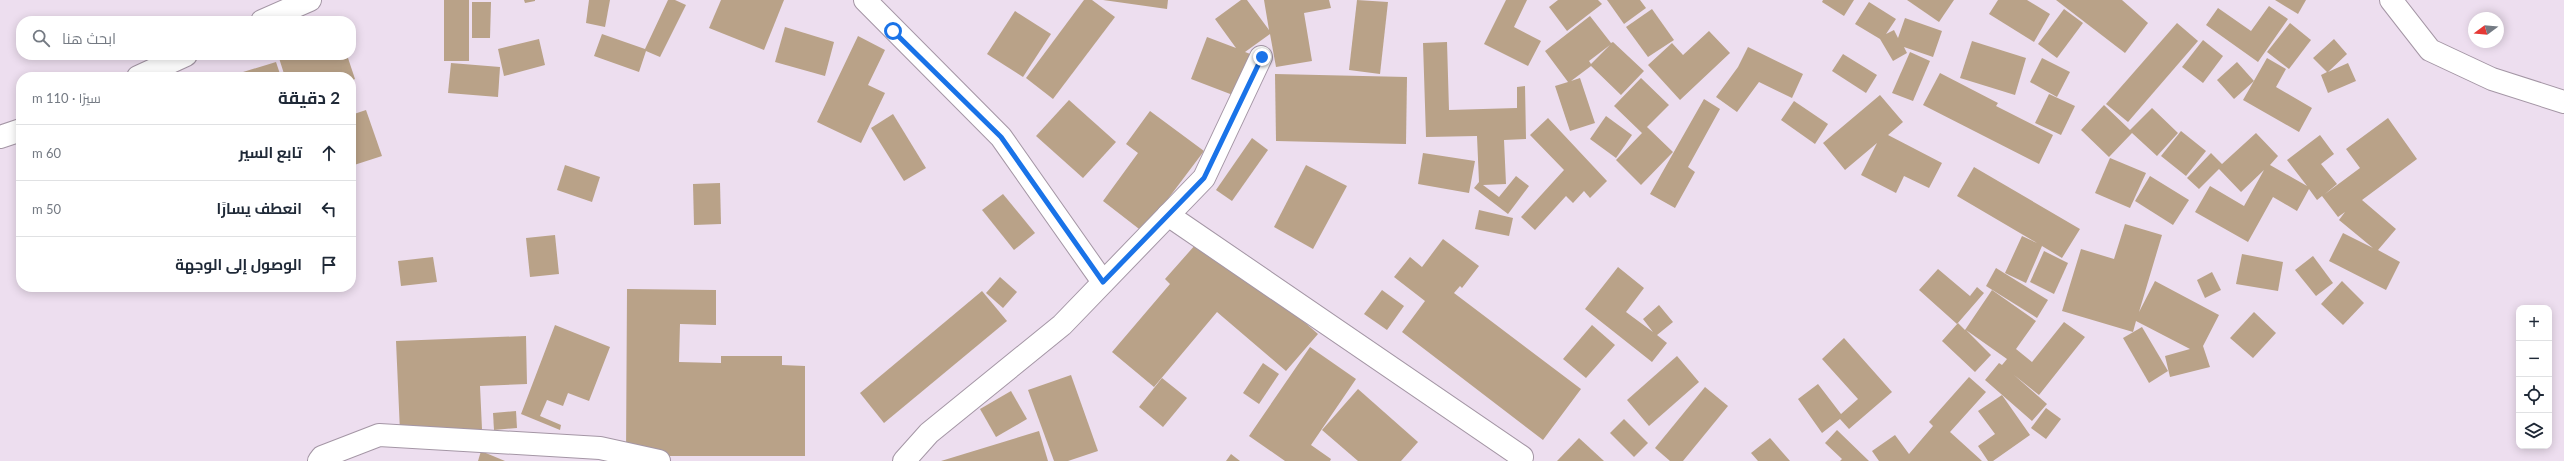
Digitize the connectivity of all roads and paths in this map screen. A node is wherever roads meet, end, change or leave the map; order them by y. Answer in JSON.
{"nodes":[{"id":1,"x":310,"y":0,"type":"edge"},
{"id":2,"x":865,"y":0,"type":"edge"},
{"id":3,"x":2391,"y":0,"type":"edge"},
{"id":4,"x":273,"y":16,"type":"edge"},
{"id":5,"x":1262,"y":57,"type":"dead end"},
{"id":6,"x":175,"y":60,"type":"edge"},
{"id":7,"x":149,"y":72,"type":"edge"},
{"id":8,"x":2564,"y":102,"type":"edge"},
{"id":9,"x":16,"y":132,"type":"edge"},
{"id":10,"x":0,"y":137,"type":"edge"},
{"id":11,"x":1168,"y":215,"type":"junction"},
{"id":12,"x":1103,"y":282,"type":"junction"},
{"id":13,"x":1522,"y":457,"type":"dead end"},
{"id":14,"x":319,"y":461,"type":"edge"},
{"id":15,"x":659,"y":461,"type":"edge"},
{"id":16,"x":904,"y":461,"type":"edge"}],
"edges":[{"from":1,"to":4,"type":"street"},
{"from":2,"to":12,"type":"street"},
{"from":3,"to":8,"type":"street"},
{"from":5,"to":11,"type":"street"},
{"from":6,"to":7,"type":"street"},
{"from":9,"to":10,"type":"street"},
{"from":11,"to":12,"type":"street"},
{"from":11,"to":13,"type":"street"},
{"from":12,"to":16,"type":"street"},
{"from":14,"to":15,"type":"street"}]}
